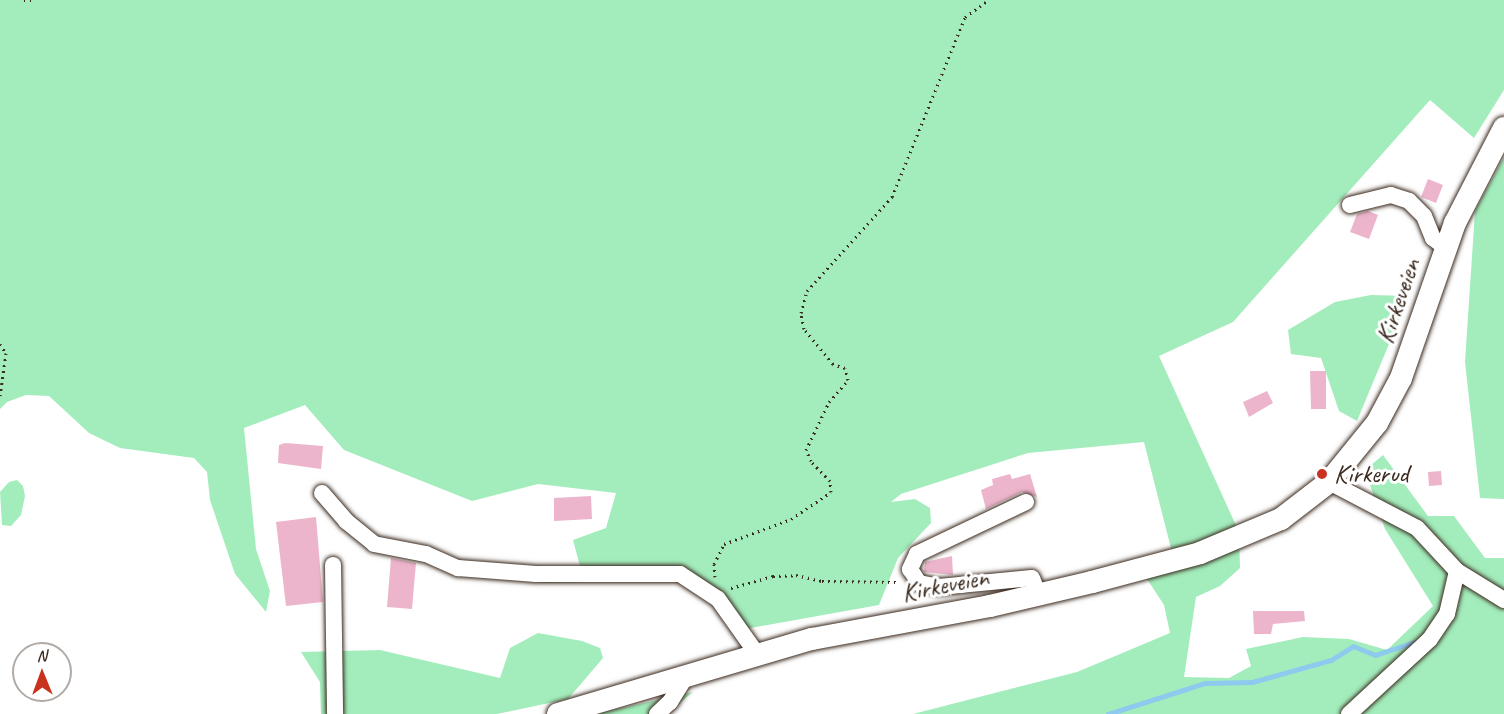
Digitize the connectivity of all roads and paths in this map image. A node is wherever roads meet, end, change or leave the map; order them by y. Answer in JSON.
{"nodes":[{"id":1,"x":24,"y":0,"type":"edge"},
{"id":2,"x":31,"y":0,"type":"edge"},
{"id":3,"x":988,"y":0,"type":"edge"},
{"id":4,"x":1504,"y":128,"type":"edge"},
{"id":5,"x":1350,"y":206,"type":"dead end"},
{"id":6,"x":1446,"y":248,"type":"junction"},
{"id":7,"x":0,"y":344,"type":"edge"},
{"id":8,"x":0,"y":396,"type":"edge"},
{"id":9,"x":1329,"y":482,"type":"junction"},
{"id":10,"x":322,"y":493,"type":"dead end"},
{"id":11,"x":1026,"y":502,"type":"dead end"},
{"id":12,"x":333,"y":566,"type":"dead end"},
{"id":13,"x":1457,"y":571,"type":"junction"},
{"id":14,"x":919,"y":583,"type":"junction"},
{"id":15,"x":721,"y":594,"type":"junction"},
{"id":16,"x":1039,"y":596,"type":"junction"},
{"id":17,"x":1504,"y":600,"type":"edge"},
{"id":18,"x":757,"y":654,"type":"junction"},
{"id":19,"x":687,"y":675,"type":"junction"},
{"id":20,"x":335,"y":714,"type":"edge"},
{"id":21,"x":558,"y":714,"type":"edge"},
{"id":22,"x":657,"y":714,"type":"edge"},
{"id":23,"x":1349,"y":714,"type":"edge"}],
"edges":[{"from":1,"to":2,"type":"path"},
{"from":3,"to":15,"type":"path"},
{"from":4,"to":6,"type":"main road","name":"Kirkeveien"},
{"from":5,"to":6,"type":"street"},
{"from":6,"to":9,"type":"main road","name":"Kirkeveien"},
{"from":7,"to":8,"type":"path"},
{"from":9,"to":13,"type":"street"},
{"from":9,"to":16,"type":"main road","name":"Kirkeveien"},
{"from":10,"to":15,"type":"street"},
{"from":11,"to":14,"type":"street"},
{"from":12,"to":20,"type":"street"},
{"from":13,"to":17,"type":"street"},
{"from":13,"to":23,"type":"street"},
{"from":14,"to":15,"type":"path"},
{"from":14,"to":16,"type":"street"},
{"from":15,"to":18,"type":"street"},
{"from":16,"to":18,"type":"main road","name":"Kirkeveien"},
{"from":18,"to":19,"type":"main road","name":"Kirkeveien"},
{"from":19,"to":21,"type":"main road","name":"Kirkeveien"},
{"from":19,"to":22,"type":"street"}]}
